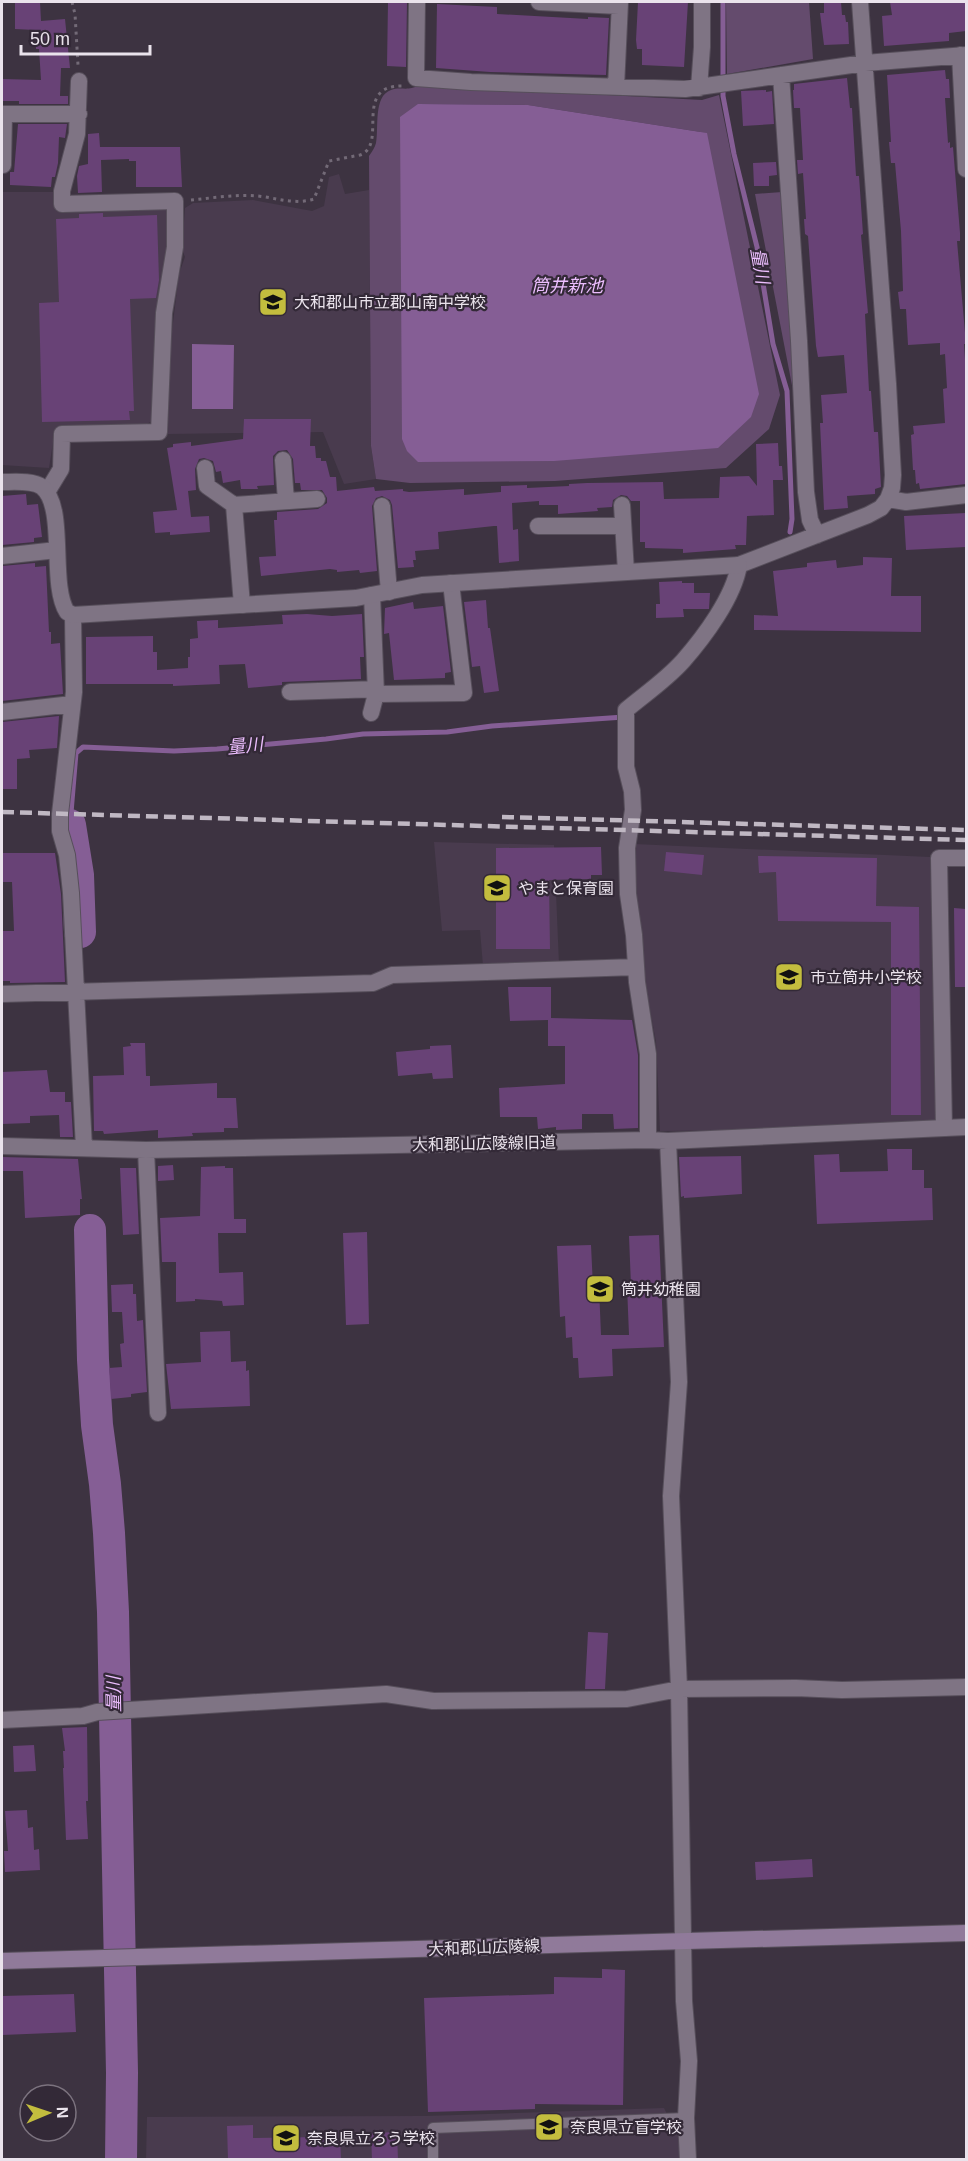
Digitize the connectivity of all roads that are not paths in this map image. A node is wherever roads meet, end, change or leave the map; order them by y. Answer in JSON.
{"nodes":[{"id":1,"x":417,"y":2,"type":"edge"},
{"id":2,"x":539,"y":2,"type":"edge"},
{"id":3,"x":702,"y":2,"type":"edge"},
{"id":4,"x":860,"y":2,"type":"edge"},
{"id":5,"x":620,"y":4,"type":"edge"},
{"id":6,"x":963,"y":55,"type":"edge"},
{"id":7,"x":865,"y":63,"type":"junction"},
{"id":8,"x":781,"y":75,"type":"junction"},
{"id":9,"x":79,"y":81,"type":"road end"},
{"id":10,"x":616,"y":87,"type":"junction"},
{"id":11,"x":706,"y":87,"type":"junction"},
{"id":12,"x":3,"y":114,"type":"edge"},
{"id":13,"x":79,"y":114,"type":"junction"},
{"id":14,"x":3,"y":165,"type":"edge"},
{"id":15,"x":966,"y":169,"type":"edge"},
{"id":16,"x":283,"y":460,"type":"dead end"},
{"id":17,"x":205,"y":468,"type":"dead end"},
{"id":18,"x":2,"y":482,"type":"edge"},
{"id":19,"x":47,"y":492,"type":"junction"},
{"id":20,"x":966,"y":495,"type":"edge"},
{"id":21,"x":318,"y":499,"type":"dead end"},
{"id":22,"x":888,"y":499,"type":"junction"},
{"id":23,"x":286,"y":501,"type":"junction"},
{"id":24,"x":234,"y":505,"type":"junction"},
{"id":25,"x":622,"y":505,"type":"dead end"},
{"id":26,"x":382,"y":506,"type":"dead end"},
{"id":27,"x":538,"y":526,"type":"dead end"},
{"id":28,"x":623,"y":526,"type":"junction"},
{"id":29,"x":817,"y":535,"type":"junction"},
{"id":30,"x":57,"y":550,"type":"junction"},
{"id":31,"x":2,"y":556,"type":"edge"},
{"id":32,"x":739,"y":565,"type":"junction"},
{"id":33,"x":626,"y":572,"type":"junction"},
{"id":34,"x":451,"y":583,"type":"junction"},
{"id":35,"x":380,"y":593,"type":"junction"},
{"id":36,"x":242,"y":605,"type":"junction"},
{"id":37,"x":72,"y":615,"type":"junction"},
{"id":38,"x":290,"y":692,"type":"dead end"},
{"id":39,"x":376,"y":692,"type":"junction"},
{"id":40,"x":72,"y":704,"type":"junction"},
{"id":41,"x":2,"y":712,"type":"edge"},
{"id":42,"x":371,"y":712,"type":"dead end"},
{"id":43,"x":966,"y":858,"type":"edge"},
{"id":44,"x":636,"y":967,"type":"junction"},
{"id":45,"x":80,"y":991,"type":"junction"},
{"id":46,"x":2,"y":994,"type":"edge"},
{"id":47,"x":966,"y":1127,"type":"edge"},
{"id":48,"x":945,"y":1128,"type":"junction"},
{"id":49,"x":648,"y":1140,"type":"junction"},
{"id":50,"x":668,"y":1141,"type":"junction"},
{"id":51,"x":2,"y":1146,"type":"edge"},
{"id":52,"x":84,"y":1148,"type":"junction"},
{"id":53,"x":146,"y":1150,"type":"junction"},
{"id":54,"x":158,"y":1413,"type":"dead end"},
{"id":55,"x":966,"y":1687,"type":"edge"},
{"id":56,"x":679,"y":1689,"type":"junction"},
{"id":57,"x":2,"y":1720,"type":"edge"},
{"id":58,"x":966,"y":1933,"type":"edge"},
{"id":59,"x":683,"y":1942,"type":"junction"},
{"id":60,"x":2,"y":1961,"type":"edge"},
{"id":61,"x":686,"y":2118,"type":"junction"},
{"id":62,"x":434,"y":2160,"type":"edge"},
{"id":63,"x":688,"y":2160,"type":"edge"}],
"edges":[{"from":1,"to":10,"type":"street"},
{"from":2,"to":5,"type":"street"},
{"from":3,"to":11,"type":"street"},
{"from":4,"to":7,"type":"street"},
{"from":5,"to":10,"type":"street"},
{"from":6,"to":7,"type":"street"},
{"from":6,"to":15,"type":"street"},
{"from":7,"to":8,"type":"street"},
{"from":7,"to":22,"type":"street"},
{"from":8,"to":11,"type":"street"},
{"from":8,"to":29,"type":"street"},
{"from":9,"to":13,"type":"street"},
{"from":10,"to":11,"type":"street"},
{"from":12,"to":13,"type":"street"},
{"from":12,"to":14,"type":"street"},
{"from":13,"to":19,"type":"street"},
{"from":16,"to":23,"type":"street"},
{"from":17,"to":24,"type":"street"},
{"from":18,"to":19,"type":"street"},
{"from":19,"to":30,"type":"street"},
{"from":20,"to":22,"type":"street"},
{"from":21,"to":23,"type":"street"},
{"from":22,"to":29,"type":"street"},
{"from":23,"to":24,"type":"street"},
{"from":24,"to":36,"type":"street"},
{"from":25,"to":28,"type":"street"},
{"from":26,"to":35,"type":"street"},
{"from":27,"to":28,"type":"street"},
{"from":28,"to":33,"type":"street"},
{"from":29,"to":32,"type":"street"},
{"from":30,"to":31,"type":"street"},
{"from":30,"to":37,"type":"street"},
{"from":32,"to":33,"type":"street"},
{"from":32,"to":44,"type":"street"},
{"from":33,"to":34,"type":"street"},
{"from":34,"to":35,"type":"street"},
{"from":34,"to":39,"type":"street"},
{"from":35,"to":36,"type":"street"},
{"from":35,"to":39,"type":"street"},
{"from":36,"to":37,"type":"street"},
{"from":37,"to":40,"type":"street"},
{"from":38,"to":39,"type":"street"},
{"from":39,"to":42,"type":"street"},
{"from":40,"to":41,"type":"street"},
{"from":40,"to":45,"type":"street"},
{"from":43,"to":48,"type":"street"},
{"from":44,"to":45,"type":"street"},
{"from":44,"to":49,"type":"street"},
{"from":45,"to":46,"type":"street"},
{"from":45,"to":52,"type":"street"},
{"from":47,"to":48,"type":"street","name":"大和郡山広陵線旧道"},
{"from":48,"to":50,"type":"street","name":"大和郡山広陵線旧道"},
{"from":49,"to":50,"type":"street","name":"大和郡山広陵線旧道"},
{"from":49,"to":53,"type":"street","name":"大和郡山広陵線旧道"},
{"from":50,"to":56,"type":"street"},
{"from":51,"to":52,"type":"street","name":"大和郡山広陵線旧道"},
{"from":52,"to":53,"type":"street","name":"大和郡山広陵線旧道"},
{"from":53,"to":54,"type":"street"},
{"from":55,"to":56,"type":"street"},
{"from":56,"to":57,"type":"street"},
{"from":56,"to":59,"type":"street"},
{"from":58,"to":59,"type":"main road","name":"大和郡山広陵線"},
{"from":59,"to":60,"type":"main road","name":"大和郡山広陵線"},
{"from":59,"to":61,"type":"street"},
{"from":61,"to":62,"type":"lane"},
{"from":61,"to":63,"type":"street"}]}
